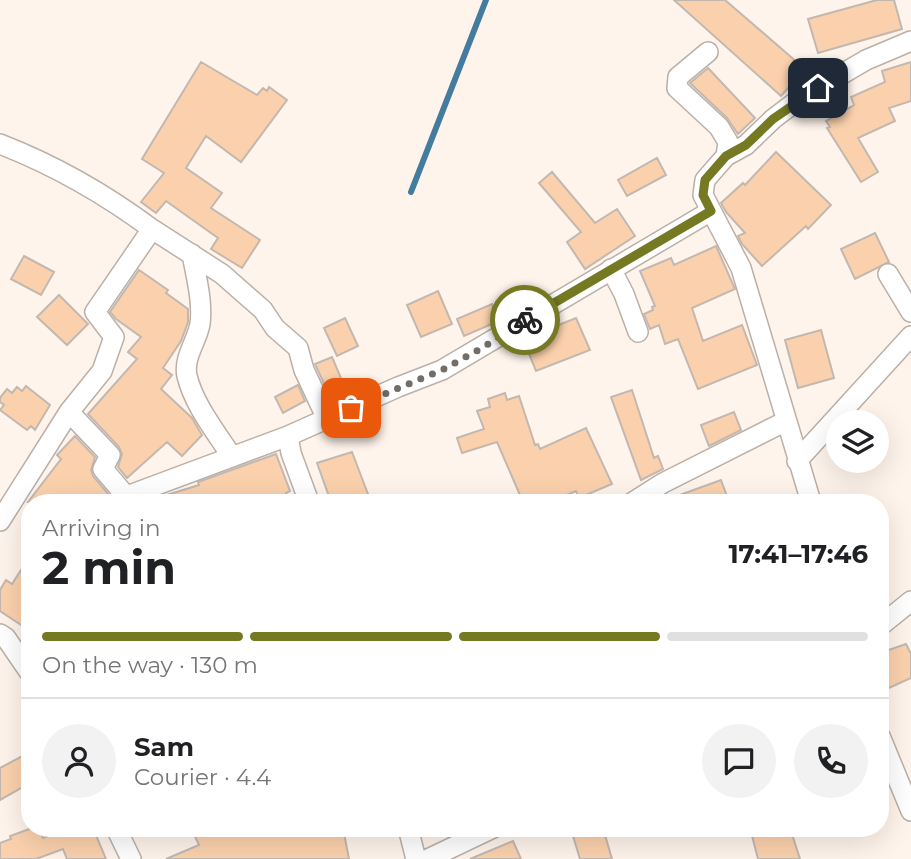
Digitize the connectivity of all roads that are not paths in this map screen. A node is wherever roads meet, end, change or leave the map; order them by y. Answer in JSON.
{"nodes":[{"id":1,"x":911,"y":41,"type":"edge"},
{"id":2,"x":708,"y":52,"type":"dead end"},
{"id":3,"x":0,"y":144,"type":"edge"},
{"id":4,"x":726,"y":156,"type":"junction"},
{"id":5,"x":711,"y":211,"type":"junction"},
{"id":6,"x":152,"y":229,"type":"junction"},
{"id":7,"x":192,"y":254,"type":"junction"},
{"id":8,"x":611,"y":270,"type":"junction"},
{"id":9,"x":888,"y":274,"type":"dead end"},
{"id":10,"x":911,"y":312,"type":"edge"},
{"id":11,"x":638,"y":332,"type":"dead end"},
{"id":12,"x":911,"y":336,"type":"edge"},
{"id":13,"x":69,"y":412,"type":"junction"},
{"id":14,"x":327,"y":419,"type":"junction"},
{"id":15,"x":786,"y":421,"type":"junction"},
{"id":16,"x":288,"y":436,"type":"junction"},
{"id":17,"x":232,"y":457,"type":"junction"},
{"id":18,"x":797,"y":461,"type":"junction"},
{"id":19,"x":125,"y":494,"type":"edge"},
{"id":20,"x":141,"y":494,"type":"edge"},
{"id":21,"x":306,"y":494,"type":"edge"},
{"id":22,"x":646,"y":494,"type":"edge"},
{"id":23,"x":808,"y":494,"type":"edge"},
{"id":24,"x":0,"y":521,"type":"edge"},
{"id":25,"x":911,"y":601,"type":"edge"},
{"id":26,"x":889,"y":619,"type":"edge"},
{"id":27,"x":0,"y":634,"type":"edge"},
{"id":28,"x":21,"y":660,"type":"edge"},
{"id":29,"x":889,"y":758,"type":"edge"},
{"id":30,"x":911,"y":811,"type":"edge"},
{"id":31,"x":120,"y":837,"type":"edge"},
{"id":32,"x":410,"y":837,"type":"edge"},
{"id":33,"x":478,"y":837,"type":"edge"},
{"id":34,"x":451,"y":854,"type":"edge"},
{"id":35,"x":131,"y":859,"type":"edge"},
{"id":36,"x":416,"y":859,"type":"edge"},
{"id":37,"x":428,"y":859,"type":"edge"}],
"edges":[{"from":1,"to":4,"type":"street"},
{"from":2,"to":4,"type":"street"},
{"from":3,"to":6,"type":"street"},
{"from":4,"to":5,"type":"street"},
{"from":5,"to":8,"type":"street"},
{"from":5,"to":15,"type":"street"},
{"from":6,"to":7,"type":"street"},
{"from":6,"to":13,"type":"street"},
{"from":7,"to":14,"type":"street"},
{"from":7,"to":17,"type":"street"},
{"from":8,"to":11,"type":"street"},
{"from":8,"to":14,"type":"street"},
{"from":9,"to":10,"type":"street"},
{"from":12,"to":18,"type":"street"},
{"from":13,"to":19,"type":"street"},
{"from":13,"to":24,"type":"street"},
{"from":14,"to":16,"type":"street"},
{"from":15,"to":18,"type":"street"},
{"from":15,"to":22,"type":"street"},
{"from":16,"to":17,"type":"street"},
{"from":16,"to":21,"type":"street"},
{"from":17,"to":20,"type":"street"},
{"from":18,"to":23,"type":"street"},
{"from":25,"to":26,"type":"street"},
{"from":27,"to":28,"type":"street"},
{"from":29,"to":30,"type":"street"},
{"from":31,"to":35,"type":"street"},
{"from":32,"to":36,"type":"street"},
{"from":33,"to":34,"type":"street"},
{"from":34,"to":37,"type":"street"}]}
